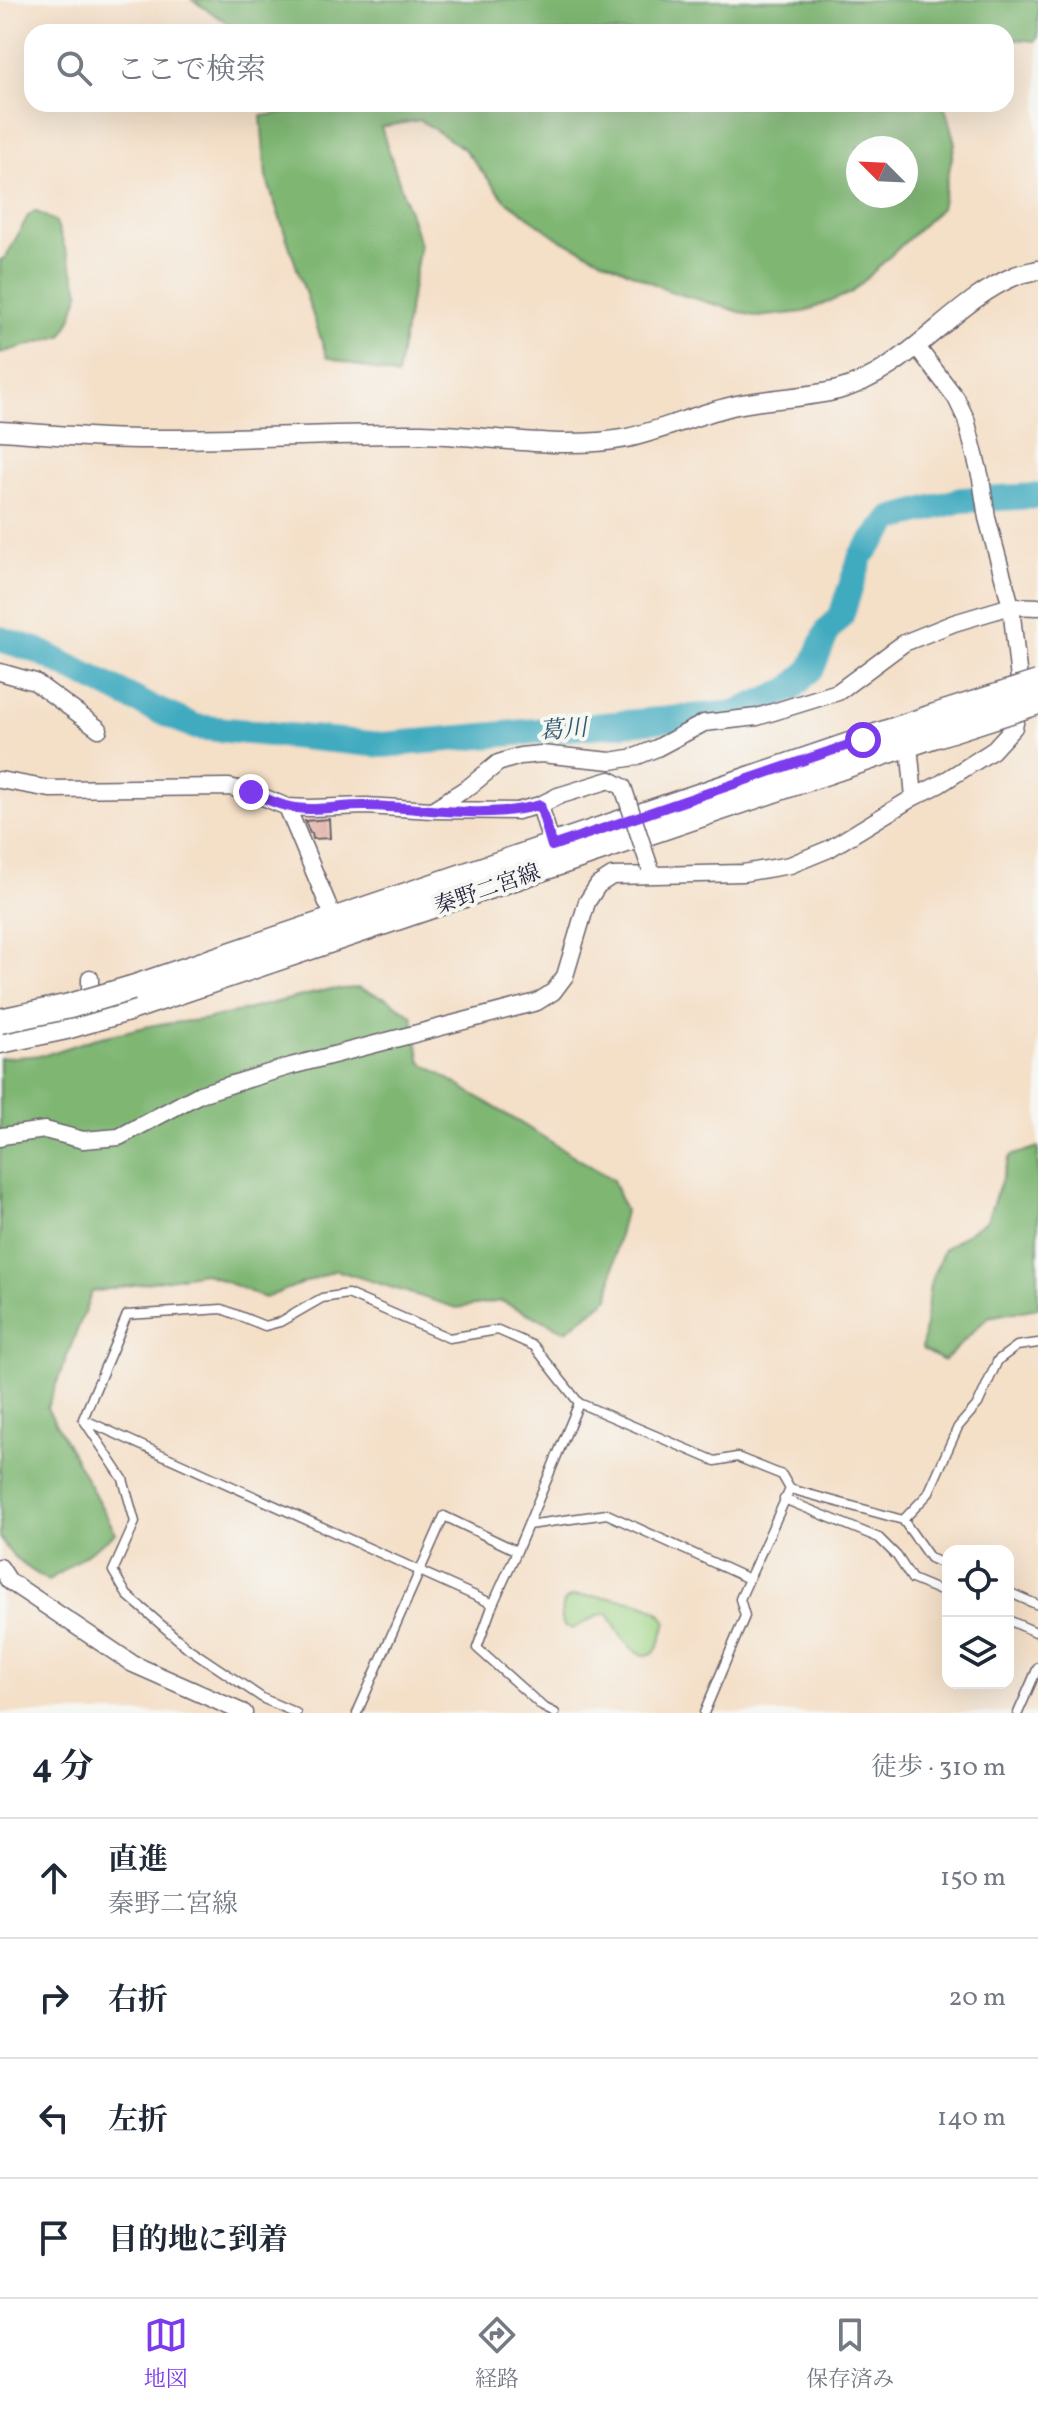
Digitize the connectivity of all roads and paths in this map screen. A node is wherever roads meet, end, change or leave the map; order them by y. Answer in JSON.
{"nodes":[{"id":1,"x":1038,"y":270,"type":"edge"},
{"id":2,"x":917,"y":347,"type":"junction"},
{"id":3,"x":0,"y":431,"type":"edge"},
{"id":4,"x":1011,"y":606,"type":"junction"},
{"id":5,"x":1038,"y":607,"type":"edge"},
{"id":6,"x":0,"y":672,"type":"edge"},
{"id":7,"x":1038,"y":683,"type":"edge"},
{"id":8,"x":1038,"y":702,"type":"edge"},
{"id":9,"x":934,"y":726,"type":"junction"},
{"id":10,"x":99,"y":729,"type":"dead end"},
{"id":11,"x":908,"y":735,"type":"junction"},
{"id":12,"x":0,"y":780,"type":"edge"},
{"id":13,"x":914,"y":797,"type":"junction"},
{"id":14,"x":540,"y":805,"type":"junction"},
{"id":15,"x":287,"y":807,"type":"junction"},
{"id":16,"x":432,"y":810,"type":"junction"},
{"id":17,"x":552,"y":846,"type":"junction"},
{"id":18,"x":651,"y":871,"type":"junction"},
{"id":19,"x":328,"y":905,"type":"dead end"},
{"id":20,"x":90,"y":978,"type":"dead end"},
{"id":21,"x":130,"y":999,"type":"junction"},
{"id":22,"x":0,"y":1021,"type":"edge"},
{"id":23,"x":0,"y":1030,"type":"edge"},
{"id":24,"x":0,"y":1041,"type":"edge"},
{"id":25,"x":0,"y":1138,"type":"edge"},
{"id":26,"x":1038,"y":1343,"type":"edge"},
{"id":27,"x":579,"y":1403,"type":"junction"},
{"id":28,"x":83,"y":1419,"type":"junction"},
{"id":29,"x":790,"y":1489,"type":"junction"},
{"id":30,"x":784,"y":1499,"type":"junction"},
{"id":31,"x":903,"y":1520,"type":"junction"},
{"id":32,"x":528,"y":1525,"type":"junction"},
{"id":33,"x":517,"y":1551,"type":"junction"},
{"id":34,"x":942,"y":1563,"type":"edge"},
{"id":35,"x":0,"y":1567,"type":"edge"},
{"id":36,"x":421,"y":1569,"type":"junction"},
{"id":37,"x":749,"y":1579,"type":"junction"},
{"id":38,"x":942,"y":1592,"type":"edge"},
{"id":39,"x":1014,"y":1595,"type":"edge"},
{"id":40,"x":493,"y":1604,"type":"junction"},
{"id":41,"x":1038,"y":1605,"type":"edge"},
{"id":42,"x":1014,"y":1623,"type":"edge"},
{"id":43,"x":1038,"y":1633,"type":"edge"},
{"id":44,"x":1038,"y":1667,"type":"edge"},
{"id":45,"x":244,"y":1713,"type":"edge"},
{"id":46,"x":296,"y":1713,"type":"edge"},
{"id":47,"x":357,"y":1713,"type":"edge"},
{"id":48,"x":555,"y":1713,"type":"edge"},
{"id":49,"x":704,"y":1713,"type":"edge"},
{"id":50,"x":1018,"y":1713,"type":"edge"}],
"edges":[{"from":1,"to":2,"type":"street"},
{"from":2,"to":3,"type":"street"},
{"from":2,"to":4,"type":"street"},
{"from":4,"to":5,"type":"street"},
{"from":4,"to":13,"type":"street"},
{"from":4,"to":16,"type":"street"},
{"from":6,"to":10,"type":"street"},
{"from":7,"to":9,"type":"main road","bridge":true},
{"from":8,"to":9,"type":"main road","bridge":true},
{"from":9,"to":11,"type":"main road","name":"秦野二宮線"},
{"from":11,"to":13,"type":"street"},
{"from":11,"to":17,"type":"main road","name":"秦野二宮線"},
{"from":11,"to":21,"type":"main road","name":"秦野二宮線"},
{"from":12,"to":15,"type":"street"},
{"from":13,"to":18,"type":"street"},
{"from":14,"to":16,"type":"street"},
{"from":14,"to":17,"type":"street"},
{"from":14,"to":18,"type":"street","bridge":true},
{"from":15,"to":16,"type":"street"},
{"from":15,"to":19,"type":"street"},
{"from":17,"to":21,"type":"main road","name":"秦野二宮線"},
{"from":18,"to":25,"type":"street"},
{"from":20,"to":23,"type":"street"},
{"from":21,"to":22,"type":"main road","bridge":true},
{"from":21,"to":24,"type":"main road"},
{"from":26,"to":31,"type":"lane"},
{"from":27,"to":28,"type":"lane"},
{"from":27,"to":29,"type":"lane"},
{"from":27,"to":32,"type":"lane"},
{"from":28,"to":36,"type":"lane"},
{"from":28,"to":46,"type":"lane"},
{"from":29,"to":30,"type":"lane"},
{"from":29,"to":31,"type":"lane"},
{"from":30,"to":37,"type":"lane"},
{"from":30,"to":38,"type":"lane"},
{"from":31,"to":34,"type":"lane"},
{"from":32,"to":33,"type":"lane"},
{"from":32,"to":37,"type":"lane"},
{"from":33,"to":36,"type":"lane"},
{"from":33,"to":40,"type":"lane"},
{"from":35,"to":45,"type":"street"},
{"from":36,"to":40,"type":"lane"},
{"from":36,"to":47,"type":"lane"},
{"from":37,"to":49,"type":"lane"},
{"from":39,"to":41,"type":"lane"},
{"from":40,"to":48,"type":"lane"},
{"from":42,"to":43,"type":"lane"},
{"from":44,"to":50,"type":"lane"}]}
